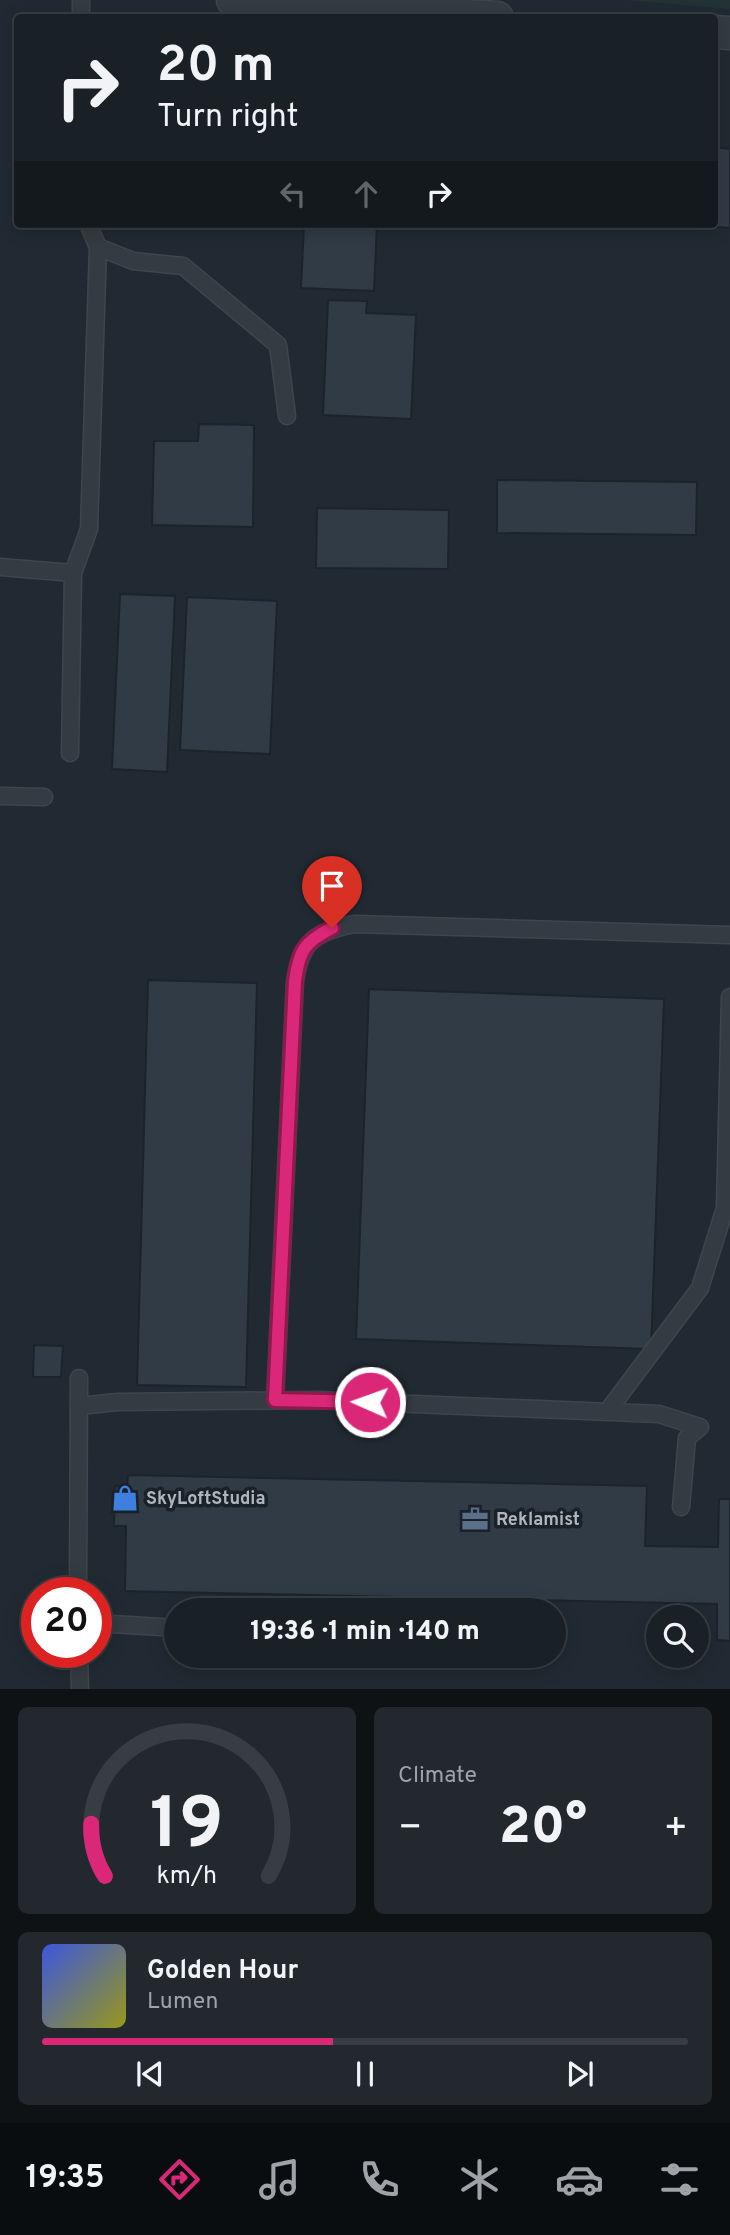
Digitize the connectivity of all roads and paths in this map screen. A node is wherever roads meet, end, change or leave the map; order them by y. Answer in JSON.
{"nodes":[{"id":1,"x":233,"y":0,"type":"edge"},
{"id":2,"x":438,"y":14,"type":"edge"},
{"id":3,"x":90,"y":228,"type":"edge"},
{"id":4,"x":98,"y":247,"type":"junction"},
{"id":5,"x":287,"y":416,"type":"dead end"},
{"id":6,"x":0,"y":567,"type":"edge"},
{"id":7,"x":73,"y":573,"type":"junction"},
{"id":8,"x":70,"y":753,"type":"dead end"},
{"id":9,"x":0,"y":796,"type":"edge"},
{"id":10,"x":44,"y":797,"type":"dead end"},
{"id":11,"x":730,"y":935,"type":"edge"},
{"id":12,"x":730,"y":997,"type":"edge"},
{"id":13,"x":79,"y":1378,"type":"dead end"},
{"id":14,"x":275,"y":1400,"type":"junction"},
{"id":15,"x":79,"y":1406,"type":"junction"},
{"id":16,"x":607,"y":1412,"type":"junction"},
{"id":17,"x":681,"y":1507,"type":"dead end"},
{"id":18,"x":78,"y":1577,"type":"edge"},
{"id":19,"x":112,"y":1624,"type":"edge"},
{"id":20,"x":164,"y":1627,"type":"edge"},
{"id":21,"x":79,"y":1668,"type":"edge"},
{"id":22,"x":80,"y":1689,"type":"edge"}],
"edges":[{"from":1,"to":2,"type":"street"},
{"from":3,"to":4,"type":"lane"},
{"from":4,"to":5,"type":"lane"},
{"from":4,"to":7,"type":"lane"},
{"from":6,"to":7,"type":"lane"},
{"from":7,"to":8,"type":"lane"},
{"from":9,"to":10,"type":"lane"},
{"from":11,"to":14,"type":"lane"},
{"from":12,"to":16,"type":"lane"},
{"from":13,"to":15,"type":"lane"},
{"from":14,"to":15,"type":"lane"},
{"from":14,"to":16,"type":"lane"},
{"from":15,"to":18,"type":"lane"},
{"from":16,"to":17,"type":"lane"},
{"from":19,"to":20,"type":"lane"},
{"from":21,"to":22,"type":"lane"}]}
